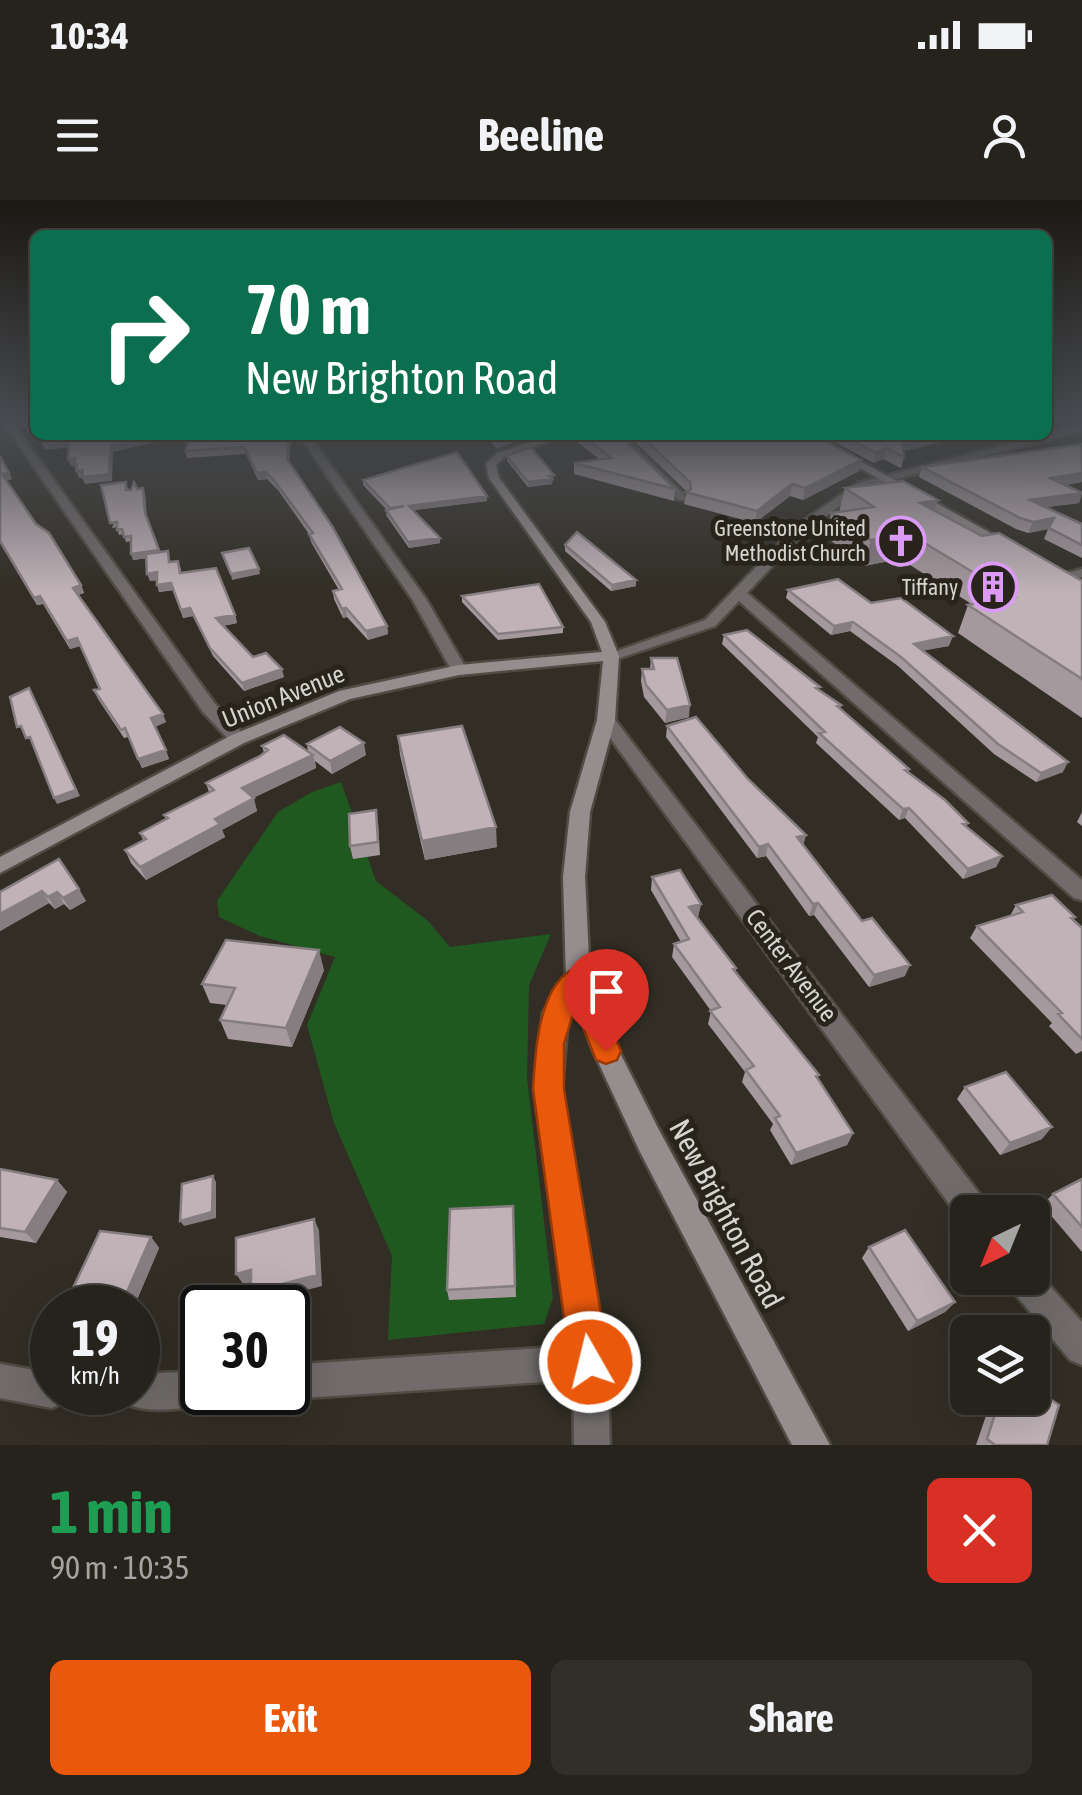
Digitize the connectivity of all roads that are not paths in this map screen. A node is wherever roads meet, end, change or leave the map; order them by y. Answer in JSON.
{"nodes":[{"id":1,"x":51,"y":476,"type":"edge"},
{"id":2,"x":333,"y":476,"type":"edge"},
{"id":3,"x":494,"y":476,"type":"edge"},
{"id":4,"x":660,"y":476,"type":"edge"},
{"id":5,"x":878,"y":476,"type":"edge"},
{"id":6,"x":889,"y":476,"type":"edge"},
{"id":7,"x":881,"y":478,"type":"junction"},
{"id":8,"x":682,"y":498,"type":"edge"},
{"id":9,"x":1028,"y":557,"type":"edge"},
{"id":10,"x":1045,"y":566,"type":"edge"},
{"id":11,"x":1082,"y":573,"type":"edge"},
{"id":12,"x":1063,"y":576,"type":"junction"},
{"id":13,"x":1082,"y":586,"type":"edge"},
{"id":14,"x":740,"y":595,"type":"junction"},
{"id":15,"x":611,"y":656,"type":"junction"},
{"id":16,"x":459,"y":670,"type":"junction"},
{"id":17,"x":606,"y":720,"type":"junction"},
{"id":18,"x":238,"y":739,"type":"junction"},
{"id":19,"x":0,"y":866,"type":"edge"},
{"id":20,"x":1082,"y":892,"type":"edge"},
{"id":21,"x":578,"y":978,"type":"junction"},
{"id":22,"x":961,"y":1195,"type":"edge"},
{"id":23,"x":1037,"y":1295,"type":"edge"},
{"id":24,"x":1082,"y":1348,"type":"edge"},
{"id":25,"x":590,"y":1362,"type":"junction"},
{"id":26,"x":310,"y":1381,"type":"edge"},
{"id":27,"x":0,"y":1382,"type":"edge"},
{"id":28,"x":30,"y":1387,"type":"edge"},
{"id":29,"x":592,"y":1445,"type":"edge"},
{"id":30,"x":812,"y":1445,"type":"edge"}],
"edges":[{"from":1,"to":18,"type":"street"},
{"from":2,"to":16,"type":"street"},
{"from":3,"to":15,"type":"street"},
{"from":4,"to":8,"type":"street"},
{"from":5,"to":7,"type":"street"},
{"from":6,"to":7,"type":"street"},
{"from":7,"to":9,"type":"street"},
{"from":7,"to":14,"type":"street"},
{"from":10,"to":12,"type":"street"},
{"from":11,"to":12,"type":"street"},
{"from":12,"to":13,"type":"street"},
{"from":14,"to":15,"type":"street"},
{"from":14,"to":20,"type":"street"},
{"from":15,"to":16,"type":"street","name":"Union Avenue"},
{"from":15,"to":17,"type":"street","name":"New Brighton Road"},
{"from":16,"to":18,"type":"street","name":"Union Avenue"},
{"from":17,"to":21,"type":"street","name":"New Brighton Road"},
{"from":17,"to":22,"type":"street","name":"Center Avenue"},
{"from":18,"to":19,"type":"street","name":"Union Avenue"},
{"from":21,"to":25,"type":"street"},
{"from":21,"to":30,"type":"street","name":"New Brighton Road"},
{"from":23,"to":24,"type":"street"},
{"from":25,"to":26,"type":"street"},
{"from":25,"to":29,"type":"street"},
{"from":27,"to":28,"type":"street"}]}
